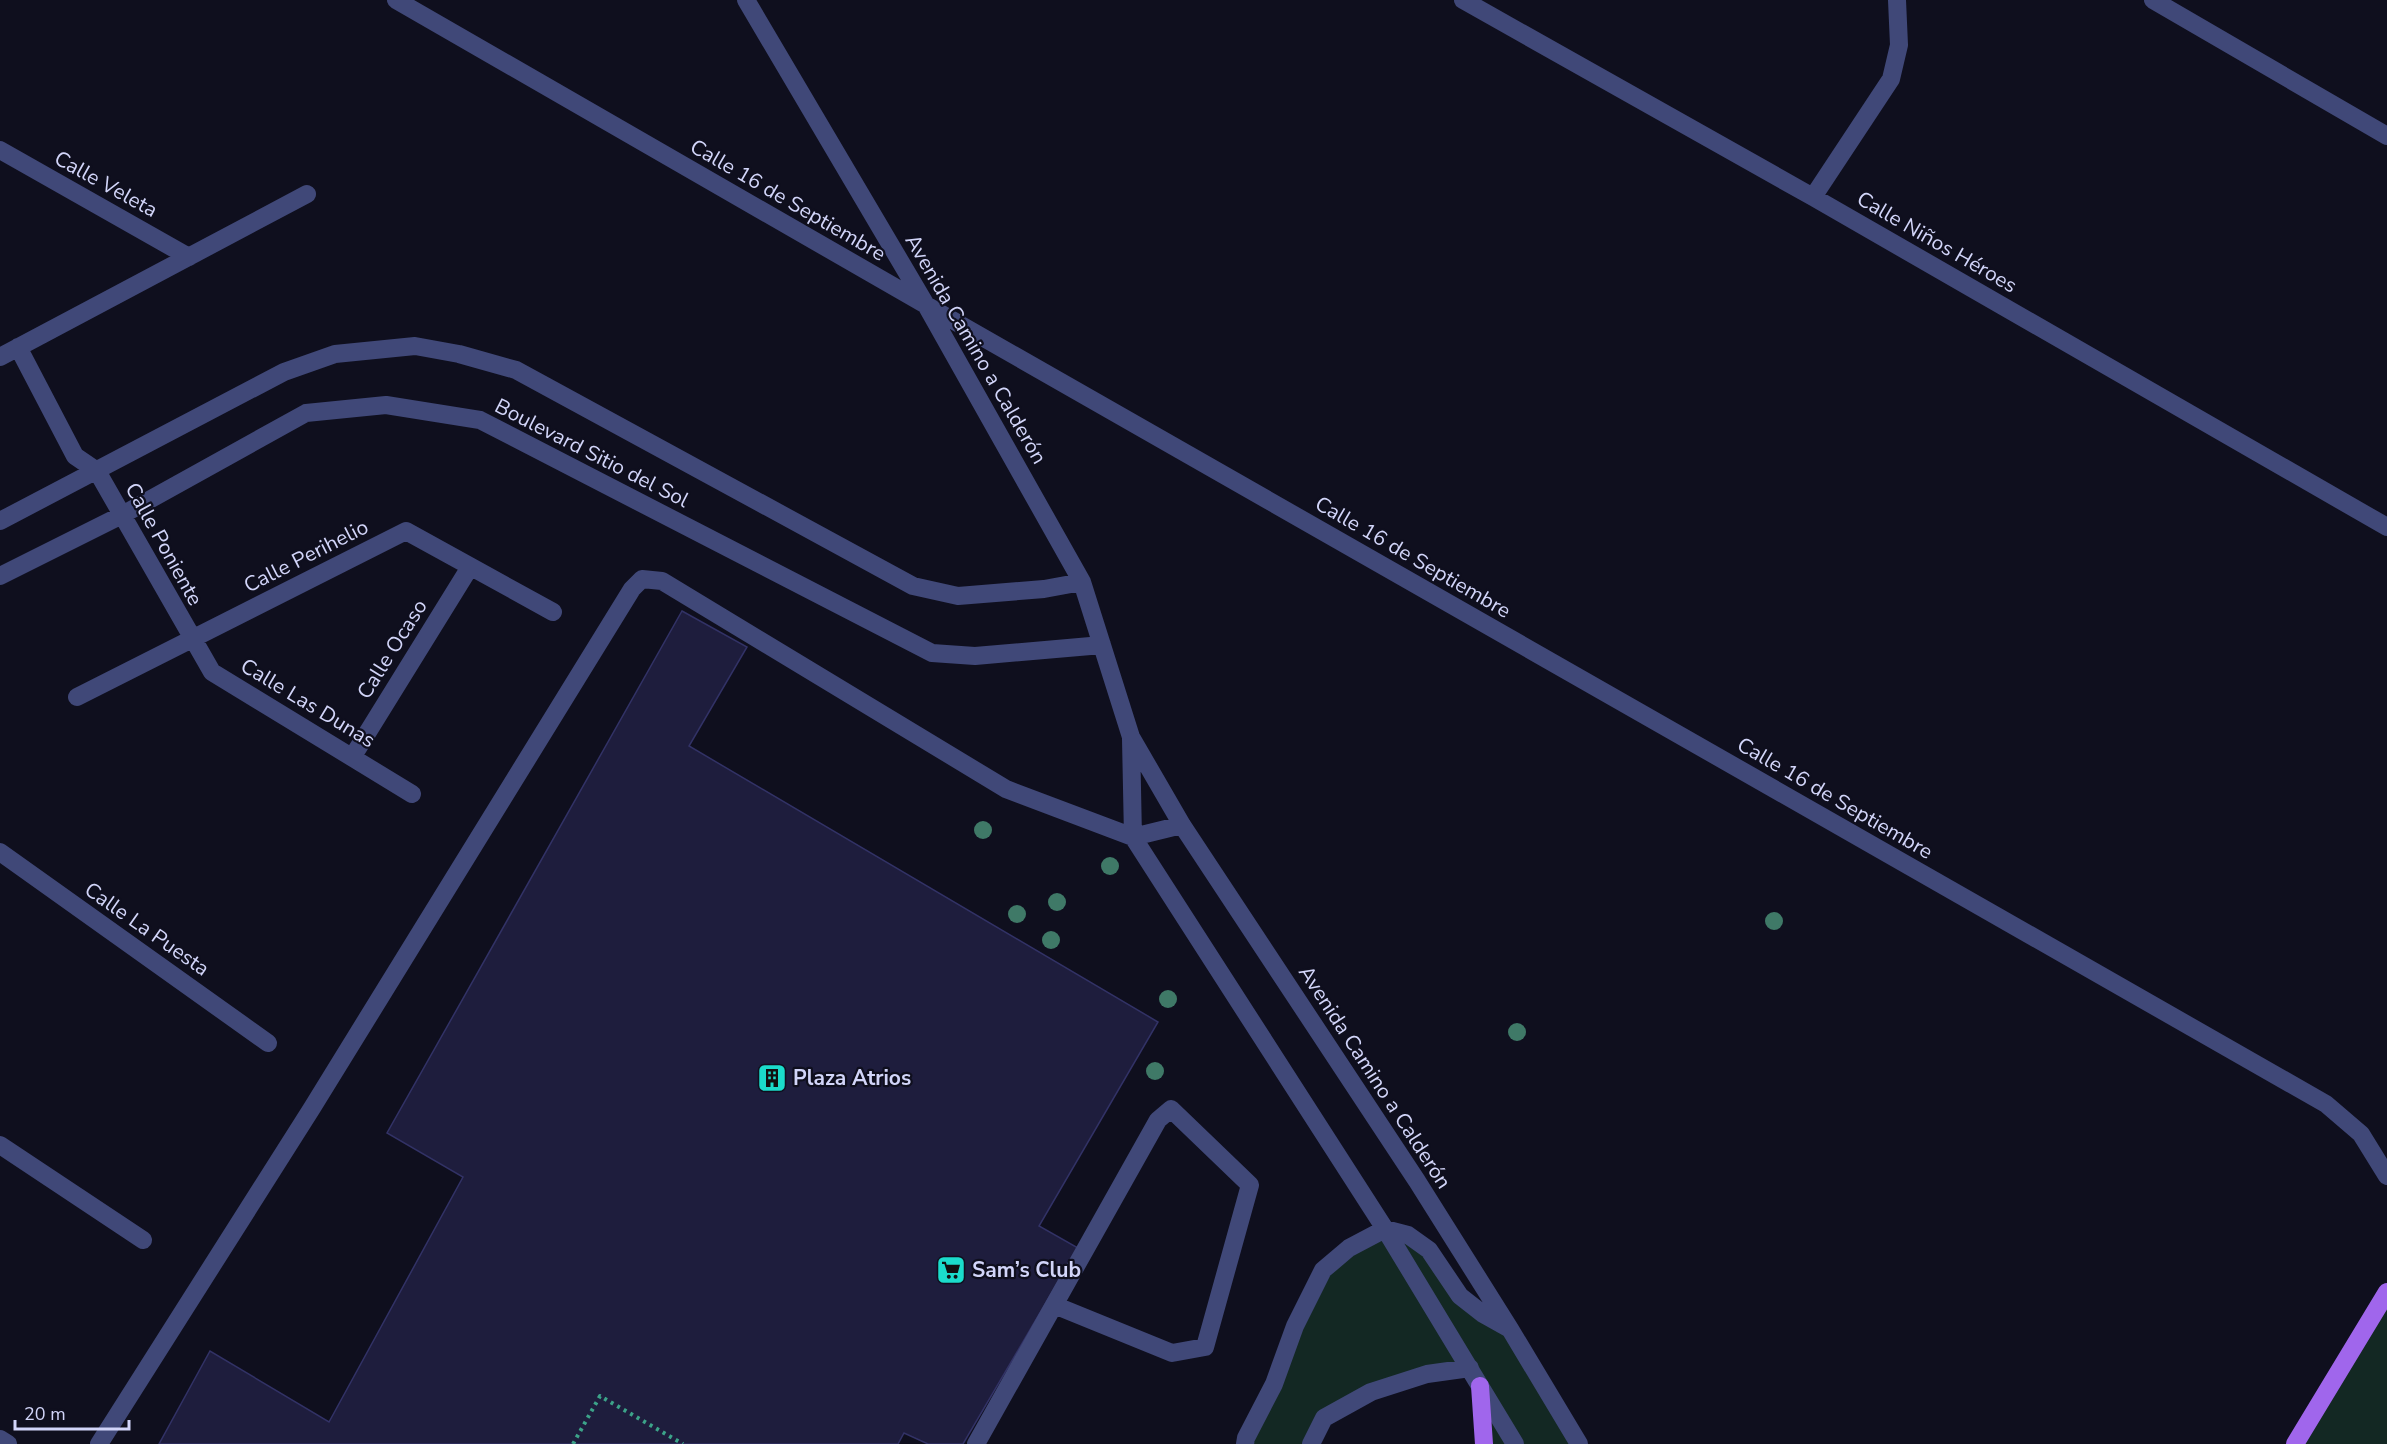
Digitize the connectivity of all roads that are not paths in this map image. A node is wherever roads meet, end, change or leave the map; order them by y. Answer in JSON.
{"nodes":[{"id":1,"x":396,"y":0,"type":"edge"},
{"id":2,"x":746,"y":0,"type":"edge"},
{"id":3,"x":1463,"y":0,"type":"edge"},
{"id":4,"x":1897,"y":0,"type":"edge"},
{"id":5,"x":2153,"y":0,"type":"edge"},
{"id":6,"x":2387,"y":136,"type":"edge"},
{"id":7,"x":0,"y":150,"type":"edge"},
{"id":8,"x":307,"y":194,"type":"dead end"},
{"id":9,"x":1813,"y":197,"type":"junction"},
{"id":10,"x":189,"y":257,"type":"junction"},
{"id":11,"x":926,"y":305,"type":"junction"},
{"id":12,"x":18,"y":347,"type":"junction"},
{"id":13,"x":0,"y":357,"type":"edge"},
{"id":14,"x":97,"y":471,"type":"junction"},
{"id":15,"x":122,"y":515,"type":"junction"},
{"id":16,"x":0,"y":521,"type":"edge"},
{"id":17,"x":2387,"y":527,"type":"edge"},
{"id":18,"x":470,"y":567,"type":"junction"},
{"id":19,"x":0,"y":576,"type":"edge"},
{"id":20,"x":1082,"y":582,"type":"junction"},
{"id":21,"x":553,"y":612,"type":"dead end"},
{"id":22,"x":192,"y":640,"type":"junction"},
{"id":23,"x":1102,"y":645,"type":"junction"},
{"id":24,"x":77,"y":697,"type":"dead end"},
{"id":25,"x":1131,"y":737,"type":"junction"},
{"id":26,"x":353,"y":756,"type":"junction"},
{"id":27,"x":412,"y":794,"type":"dead end"},
{"id":28,"x":1182,"y":825,"type":"junction"},
{"id":29,"x":1133,"y":837,"type":"junction"},
{"id":30,"x":0,"y":852,"type":"edge"},
{"id":31,"x":268,"y":1042,"type":"dead end"},
{"id":32,"x":0,"y":1144,"type":"edge"},
{"id":33,"x":2387,"y":1176,"type":"edge"},
{"id":34,"x":1385,"y":1228,"type":"junction"},
{"id":35,"x":143,"y":1240,"type":"dead end"},
{"id":36,"x":2387,"y":1292,"type":"edge"},
{"id":37,"x":1054,"y":1305,"type":"junction"},
{"id":38,"x":1510,"y":1329,"type":"junction"},
{"id":39,"x":1470,"y":1368,"type":"junction"},
{"id":40,"x":1480,"y":1386,"type":"junction"},
{"id":41,"x":0,"y":1439,"type":"edge"},
{"id":42,"x":8,"y":1444,"type":"edge"},
{"id":43,"x":99,"y":1444,"type":"edge"},
{"id":44,"x":976,"y":1444,"type":"edge"},
{"id":45,"x":1245,"y":1444,"type":"edge"},
{"id":46,"x":1311,"y":1444,"type":"edge"},
{"id":47,"x":1484,"y":1444,"type":"edge"},
{"id":48,"x":1515,"y":1444,"type":"edge"},
{"id":49,"x":1579,"y":1444,"type":"edge"},
{"id":50,"x":2295,"y":1444,"type":"edge"}],
"edges":[{"from":1,"to":11,"type":"street","name":"Calle 16 de Septiembre"},
{"from":2,"to":11,"type":"street","name":"Avenida Camino a Calderón"},
{"from":3,"to":9,"type":"street","name":"Calle Niños Héroes"},
{"from":4,"to":9,"type":"street"},
{"from":5,"to":6,"type":"street"},
{"from":7,"to":10,"type":"street","name":"Calle Veleta"},
{"from":8,"to":10,"type":"street"},
{"from":9,"to":17,"type":"street","name":"Calle Niños Héroes"},
{"from":10,"to":12,"type":"street"},
{"from":11,"to":20,"type":"street","name":"Avenida Camino a Calderón"},
{"from":11,"to":33,"type":"street","name":"Calle 16 de Septiembre"},
{"from":12,"to":13,"type":"street"},
{"from":12,"to":14,"type":"street"},
{"from":14,"to":15,"type":"street","name":"Calle Poniente"},
{"from":14,"to":16,"type":"street","name":"Boulevard Sitio del Sol"},
{"from":14,"to":20,"type":"street","name":"Boulevard Sitio del Sol"},
{"from":15,"to":19,"type":"street","name":"Boulevard Sitio del Sol"},
{"from":15,"to":22,"type":"street","name":"Calle Poniente"},
{"from":15,"to":23,"type":"street","name":"Boulevard Sitio del Sol"},
{"from":18,"to":21,"type":"street","name":"Calle Perihelio"},
{"from":18,"to":22,"type":"street","name":"Calle Perihelio"},
{"from":18,"to":26,"type":"street","name":"Calle Ocaso"},
{"from":20,"to":23,"type":"street","name":"Avenida Camino a Calderón"},
{"from":22,"to":24,"type":"street","name":"Calle Perihelio"},
{"from":22,"to":26,"type":"street","name":"Calle Las Dunas"},
{"from":23,"to":25,"type":"street","name":"Avenida Camino a Calderón"},
{"from":25,"to":28,"type":"street","name":"Avenida Camino a Calderón"},
{"from":25,"to":29,"type":"street","name":"Avenida Camino a Calderón"},
{"from":26,"to":27,"type":"street","name":"Calle Las Dunas"},
{"from":28,"to":29,"type":"street"},
{"from":28,"to":38,"type":"street","name":"Avenida Camino a Calderón"},
{"from":29,"to":34,"type":"street"},
{"from":29,"to":43,"type":"street"},
{"from":30,"to":31,"type":"street","name":"Calle La Puesta"},
{"from":32,"to":35,"type":"street"},
{"from":34,"to":38,"type":"street"},
{"from":34,"to":39,"type":"street"},
{"from":34,"to":45,"type":"street"},
{"from":36,"to":50,"type":"main road"},
{"from":37,"to":37,"type":"street"},
{"from":37,"to":44,"type":"street"},
{"from":38,"to":49,"type":"street","name":"Avenida Camino a Calderón"},
{"from":39,"to":40,"type":"street"},
{"from":39,"to":46,"type":"street"},
{"from":40,"to":47,"type":"main road"},
{"from":40,"to":48,"type":"street"},
{"from":41,"to":42,"type":"street"}]}
